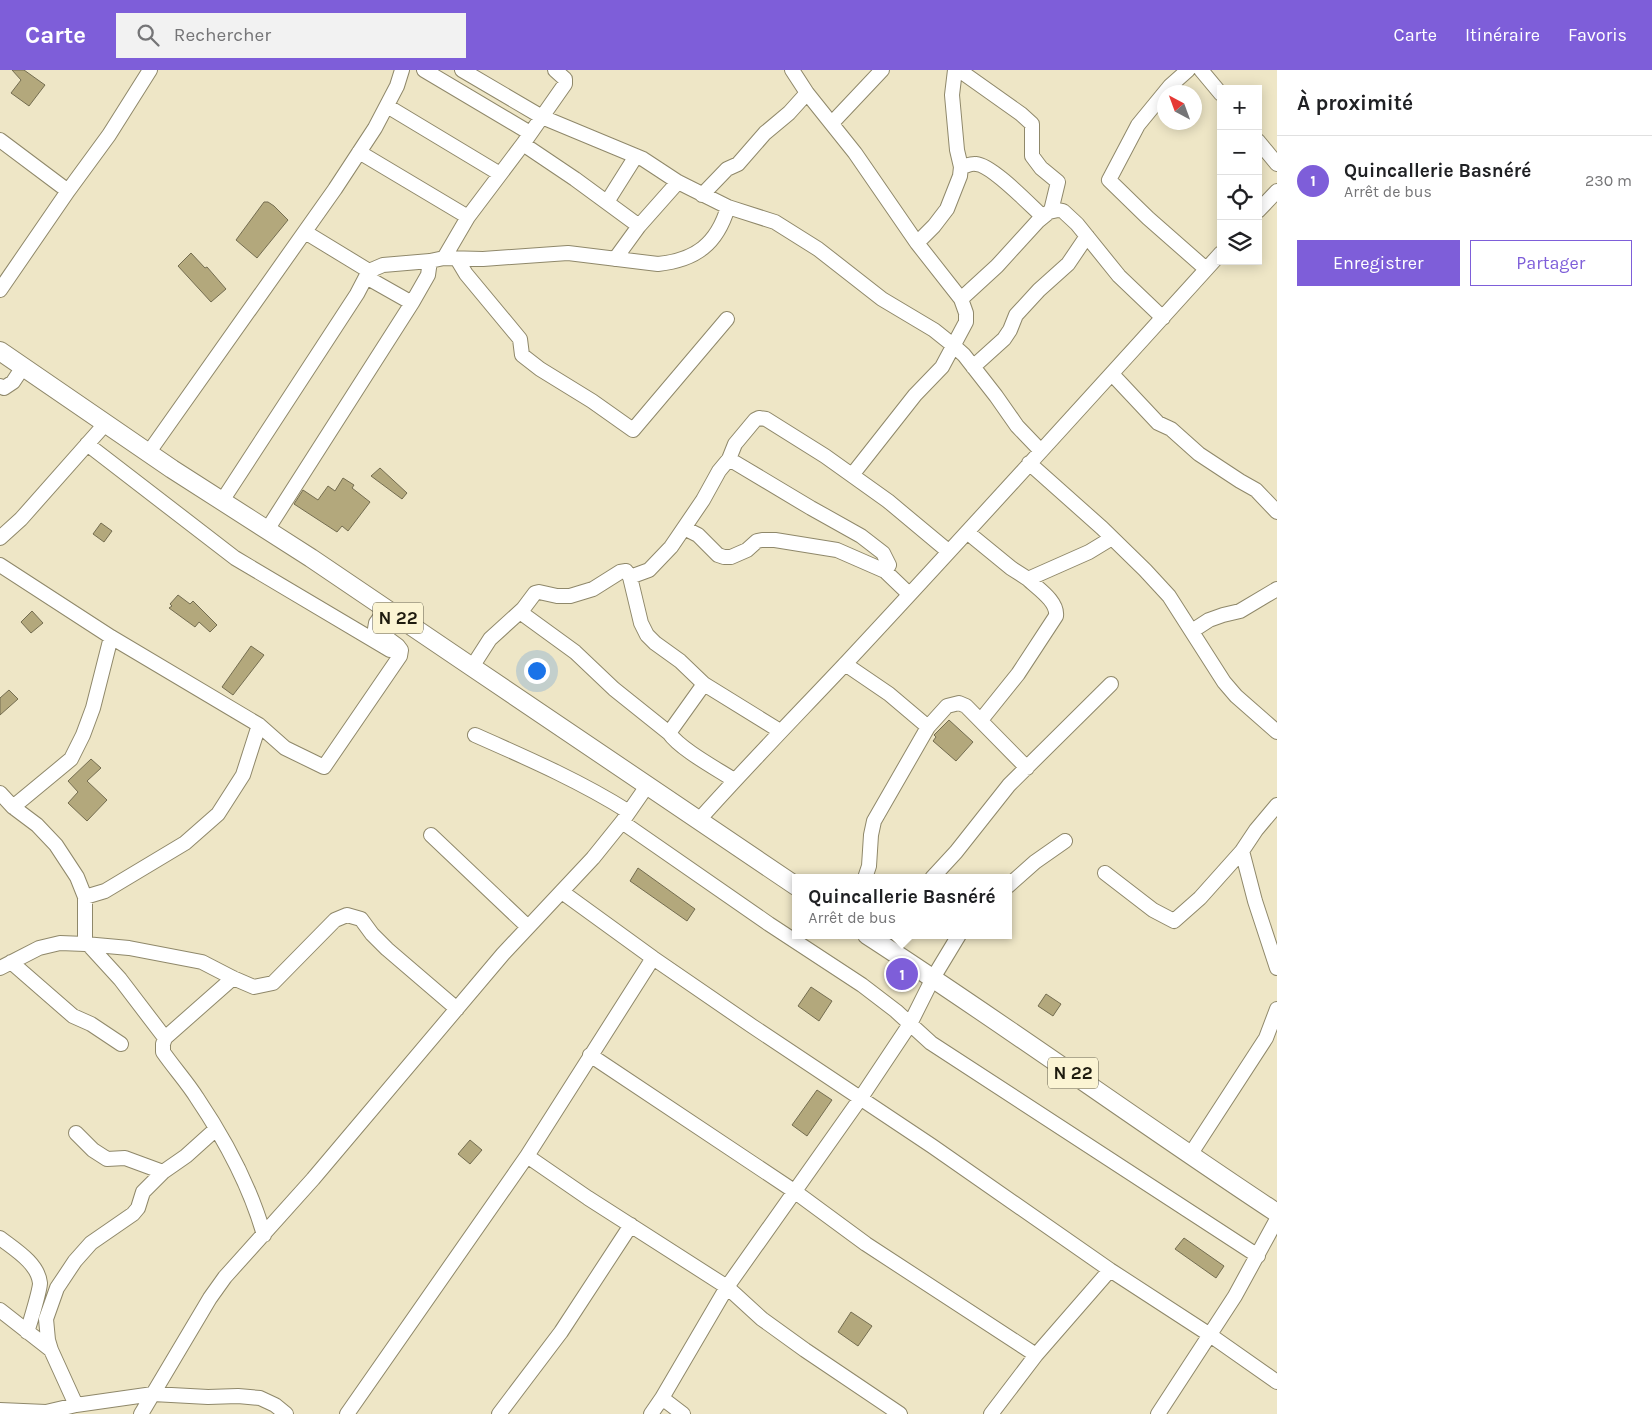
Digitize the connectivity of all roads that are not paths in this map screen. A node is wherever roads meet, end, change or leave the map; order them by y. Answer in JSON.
{"nodes":[{"id":1,"x":402,"y":70,"type":"edge"},
{"id":2,"x":424,"y":70,"type":"edge"},
{"id":3,"x":462,"y":70,"type":"edge"},
{"id":4,"x":555,"y":70,"type":"edge"},
{"id":5,"x":792,"y":70,"type":"edge"},
{"id":6,"x":882,"y":70,"type":"edge"},
{"id":7,"x":954,"y":70,"type":"edge"},
{"id":8,"x":959,"y":70,"type":"edge"},
{"id":9,"x":1188,"y":70,"type":"edge"},
{"id":10,"x":1201,"y":70,"type":"edge"},
{"id":11,"x":148,"y":71,"type":"edge"},
{"id":12,"x":1217,"y":89,"type":"edge"},
{"id":13,"x":807,"y":93,"type":"junction"},
{"id":14,"x":386,"y":106,"type":"junction"},
{"id":15,"x":542,"y":117,"type":"junction"},
{"id":16,"x":832,"y":123,"type":"junction"},
{"id":17,"x":527,"y":139,"type":"junction"},
{"id":18,"x":0,"y":140,"type":"edge"},
{"id":19,"x":1262,"y":145,"type":"edge"},
{"id":20,"x":359,"y":152,"type":"junction"},
{"id":21,"x":636,"y":156,"type":"junction"},
{"id":22,"x":1277,"y":164,"type":"edge"},
{"id":23,"x":961,"y":167,"type":"junction"},
{"id":24,"x":500,"y":174,"type":"junction"},
{"id":25,"x":678,"y":182,"type":"junction"},
{"id":26,"x":68,"y":191,"type":"junction"},
{"id":27,"x":1277,"y":191,"type":"edge"},
{"id":28,"x":702,"y":194,"type":"junction"},
{"id":29,"x":607,"y":202,"type":"junction"},
{"id":30,"x":728,"y":207,"type":"junction"},
{"id":31,"x":1262,"y":207,"type":"edge"},
{"id":32,"x":1047,"y":214,"type":"junction"},
{"id":33,"x":468,"y":217,"type":"junction"},
{"id":34,"x":639,"y":226,"type":"junction"},
{"id":35,"x":305,"y":232,"type":"junction"},
{"id":36,"x":1087,"y":236,"type":"junction"},
{"id":37,"x":917,"y":243,"type":"junction"},
{"id":38,"x":1217,"y":257,"type":"edge"},
{"id":39,"x":443,"y":259,"type":"junction"},
{"id":40,"x":615,"y":259,"type":"junction"},
{"id":41,"x":1206,"y":269,"type":"junction"},
{"id":42,"x":368,"y":274,"type":"junction"},
{"id":43,"x":0,"y":290,"type":"edge"},
{"id":44,"x":961,"y":299,"type":"junction"},
{"id":45,"x":412,"y":303,"type":"junction"},
{"id":46,"x":1163,"y":318,"type":"junction"},
{"id":47,"x":727,"y":319,"type":"dead end"},
{"id":48,"x":954,"y":346,"type":"junction"},
{"id":49,"x":0,"y":351,"type":"edge"},
{"id":50,"x":23,"y":367,"type":"junction"},
{"id":51,"x":973,"y":367,"type":"junction"},
{"id":52,"x":1112,"y":374,"type":"junction"},
{"id":53,"x":0,"y":386,"type":"edge"},
{"id":54,"x":106,"y":423,"type":"junction"},
{"id":55,"x":88,"y":444,"type":"junction"},
{"id":56,"x":1040,"y":450,"type":"junction"},
{"id":57,"x":149,"y":452,"type":"junction"},
{"id":58,"x":730,"y":459,"type":"junction"},
{"id":59,"x":1029,"y":463,"type":"junction"},
{"id":60,"x":852,"y":475,"type":"junction"},
{"id":61,"x":222,"y":501,"type":"junction"},
{"id":62,"x":1277,"y":512,"type":"edge"},
{"id":63,"x":684,"y":528,"type":"junction"},
{"id":64,"x":267,"y":530,"type":"junction"},
{"id":65,"x":967,"y":532,"type":"junction"},
{"id":66,"x":0,"y":538,"type":"edge"},
{"id":67,"x":1112,"y":538,"type":"junction"},
{"id":68,"x":948,"y":551,"type":"junction"},
{"id":69,"x":0,"y":565,"type":"edge"},
{"id":70,"x":885,"y":571,"type":"junction"},
{"id":71,"x":630,"y":576,"type":"junction"},
{"id":72,"x":1028,"y":579,"type":"junction"},
{"id":73,"x":1277,"y":589,"type":"edge"},
{"id":74,"x":909,"y":594,"type":"junction"},
{"id":75,"x":386,"y":609,"type":"junction"},
{"id":76,"x":520,"y":612,"type":"junction"},
{"id":77,"x":1192,"y":631,"type":"junction"},
{"id":78,"x":110,"y":637,"type":"junction"},
{"id":79,"x":400,"y":656,"type":"junction"},
{"id":80,"x":845,"y":664,"type":"junction"},
{"id":81,"x":472,"y":667,"type":"junction"},
{"id":82,"x":704,"y":684,"type":"junction"},
{"id":83,"x":1111,"y":684,"type":"dead end"},
{"id":84,"x":981,"y":720,"type":"junction"},
{"id":85,"x":259,"y":725,"type":"junction"},
{"id":86,"x":928,"y":727,"type":"junction"},
{"id":87,"x":780,"y":731,"type":"junction"},
{"id":88,"x":1277,"y":732,"type":"edge"},
{"id":89,"x":669,"y":733,"type":"junction"},
{"id":90,"x":475,"y":735,"type":"dead end"},
{"id":91,"x":1027,"y":768,"type":"junction"},
{"id":92,"x":734,"y":780,"type":"junction"},
{"id":93,"x":647,"y":786,"type":"junction"},
{"id":94,"x":0,"y":793,"type":"edge"},
{"id":95,"x":1277,"y":805,"type":"edge"},
{"id":96,"x":13,"y":807,"type":"junction"},
{"id":97,"x":625,"y":817,"type":"junction"},
{"id":98,"x":698,"y":821,"type":"junction"},
{"id":99,"x":430,"y":835,"type":"dead end"},
{"id":100,"x":1066,"y":841,"type":"dead end"},
{"id":101,"x":1242,"y":851,"type":"junction"},
{"id":102,"x":1105,"y":873,"type":"dead end"},
{"id":103,"x":866,"y":874,"type":"edge"},
{"id":104,"x":936,"y":874,"type":"edge"},
{"id":105,"x":1012,"y":882,"type":"edge"},
{"id":106,"x":792,"y":883,"type":"edge"},
{"id":107,"x":562,"y":892,"type":"junction"},
{"id":108,"x":85,"y":897,"type":"junction"},
{"id":109,"x":528,"y":927,"type":"junction"},
{"id":110,"x":879,"y":939,"type":"edge"},
{"id":111,"x":957,"y":939,"type":"edge"},
{"id":112,"x":87,"y":944,"type":"junction"},
{"id":113,"x":653,"y":958,"type":"junction"},
{"id":114,"x":6,"y":965,"type":"edge"},
{"id":115,"x":1277,"y":968,"type":"edge"},
{"id":116,"x":233,"y":978,"type":"junction"},
{"id":117,"x":933,"y":978,"type":"junction"},
{"id":118,"x":457,"y":1009,"type":"junction"},
{"id":119,"x":1277,"y":1009,"type":"edge"},
{"id":120,"x":910,"y":1024,"type":"junction"},
{"id":121,"x":165,"y":1038,"type":"junction"},
{"id":122,"x":122,"y":1044,"type":"dead end"},
{"id":123,"x":590,"y":1055,"type":"junction"},
{"id":124,"x":860,"y":1099,"type":"junction"},
{"id":125,"x":216,"y":1129,"type":"junction"},
{"id":126,"x":76,"y":1133,"type":"dead end"},
{"id":127,"x":1190,"y":1155,"type":"junction"},
{"id":128,"x":527,"y":1156,"type":"junction"},
{"id":129,"x":163,"y":1172,"type":"junction"},
{"id":130,"x":794,"y":1191,"type":"junction"},
{"id":131,"x":1277,"y":1213,"type":"edge"},
{"id":132,"x":1277,"y":1219,"type":"edge"},
{"id":133,"x":631,"y":1226,"type":"junction"},
{"id":134,"x":264,"y":1235,"type":"junction"},
{"id":135,"x":0,"y":1238,"type":"edge"},
{"id":136,"x":1258,"y":1256,"type":"junction"},
{"id":137,"x":1110,"y":1270,"type":"junction"},
{"id":138,"x":727,"y":1287,"type":"junction"},
{"id":139,"x":0,"y":1310,"type":"edge"},
{"id":140,"x":27,"y":1332,"type":"junction"},
{"id":141,"x":1210,"y":1335,"type":"junction"},
{"id":142,"x":51,"y":1350,"type":"junction"},
{"id":143,"x":1036,"y":1355,"type":"junction"},
{"id":144,"x":1277,"y":1382,"type":"edge"},
{"id":145,"x":153,"y":1394,"type":"junction"},
{"id":146,"x":662,"y":1398,"type":"junction"},
{"id":147,"x":76,"y":1405,"type":"junction"},
{"id":148,"x":0,"y":1410,"type":"edge"},
{"id":149,"x":140,"y":1414,"type":"edge"},
{"id":150,"x":286,"y":1414,"type":"edge"},
{"id":151,"x":347,"y":1414,"type":"edge"},
{"id":152,"x":499,"y":1414,"type":"edge"},
{"id":153,"x":651,"y":1414,"type":"edge"},
{"id":154,"x":683,"y":1414,"type":"edge"},
{"id":155,"x":900,"y":1414,"type":"edge"},
{"id":156,"x":991,"y":1414,"type":"edge"},
{"id":157,"x":1158,"y":1414,"type":"edge"}],
"edges":[{"from":1,"to":14,"type":"street"},
{"from":2,"to":17,"type":"street"},
{"from":3,"to":15,"type":"street"},
{"from":4,"to":15,"type":"street"},
{"from":5,"to":13,"type":"street"},
{"from":6,"to":16,"type":"street"},
{"from":7,"to":23,"type":"street"},
{"from":8,"to":32,"type":"street"},
{"from":9,"to":41,"type":"street"},
{"from":10,"to":12,"type":"street"},
{"from":11,"to":26,"type":"street"},
{"from":13,"to":16,"type":"street"},
{"from":13,"to":28,"type":"street"},
{"from":14,"to":20,"type":"street"},
{"from":14,"to":24,"type":"street"},
{"from":15,"to":17,"type":"street"},
{"from":15,"to":21,"type":"street"},
{"from":16,"to":37,"type":"street"},
{"from":17,"to":24,"type":"street"},
{"from":17,"to":29,"type":"street"},
{"from":18,"to":26,"type":"street"},
{"from":19,"to":22,"type":"street"},
{"from":20,"to":33,"type":"street"},
{"from":20,"to":35,"type":"street"},
{"from":21,"to":25,"type":"street"},
{"from":21,"to":29,"type":"street"},
{"from":23,"to":32,"type":"street"},
{"from":23,"to":37,"type":"street"},
{"from":24,"to":33,"type":"street"},
{"from":25,"to":28,"type":"street"},
{"from":25,"to":34,"type":"street"},
{"from":26,"to":43,"type":"street"},
{"from":27,"to":31,"type":"street"},
{"from":28,"to":30,"type":"street"},
{"from":29,"to":34,"type":"street"},
{"from":30,"to":40,"type":"street"},
{"from":30,"to":48,"type":"street"},
{"from":32,"to":36,"type":"street"},
{"from":32,"to":44,"type":"street"},
{"from":33,"to":39,"type":"street"},
{"from":34,"to":40,"type":"street"},
{"from":35,"to":42,"type":"street"},
{"from":35,"to":57,"type":"street"},
{"from":36,"to":46,"type":"street"},
{"from":36,"to":51,"type":"street"},
{"from":37,"to":44,"type":"street"},
{"from":38,"to":41,"type":"street"},
{"from":39,"to":40,"type":"street"},
{"from":39,"to":42,"type":"street"},
{"from":39,"to":45,"type":"street"},
{"from":39,"to":47,"type":"street"},
{"from":41,"to":46,"type":"street"},
{"from":42,"to":45,"type":"street"},
{"from":42,"to":61,"type":"street"},
{"from":44,"to":48,"type":"street"},
{"from":45,"to":64,"type":"street"},
{"from":46,"to":52,"type":"street"},
{"from":48,"to":51,"type":"street"},
{"from":48,"to":60,"type":"street"},
{"from":49,"to":50,"type":"main road","number":"N 22"},
{"from":50,"to":53,"type":"street"},
{"from":50,"to":54,"type":"main road","number":"N 22"},
{"from":51,"to":56,"type":"street"},
{"from":52,"to":56,"type":"street"},
{"from":52,"to":62,"type":"street"},
{"from":54,"to":55,"type":"street"},
{"from":54,"to":57,"type":"main road","number":"N 22"},
{"from":55,"to":66,"type":"street"},
{"from":55,"to":79,"type":"street"},
{"from":56,"to":59,"type":"street"},
{"from":57,"to":61,"type":"main road","number":"N 22"},
{"from":58,"to":60,"type":"street"},
{"from":58,"to":63,"type":"street"},
{"from":58,"to":70,"type":"street"},
{"from":59,"to":65,"type":"street"},
{"from":59,"to":67,"type":"street"},
{"from":60,"to":68,"type":"street"},
{"from":61,"to":64,"type":"main road","number":"N 22"},
{"from":63,"to":70,"type":"street"},
{"from":63,"to":71,"type":"street"},
{"from":64,"to":75,"type":"main road","number":"N 22"},
{"from":65,"to":68,"type":"street"},
{"from":65,"to":72,"type":"street"},
{"from":67,"to":72,"type":"street"},
{"from":67,"to":77,"type":"street"},
{"from":68,"to":74,"type":"street"},
{"from":69,"to":78,"type":"street"},
{"from":70,"to":74,"type":"street"},
{"from":71,"to":76,"type":"street"},
{"from":71,"to":82,"type":"street"},
{"from":72,"to":84,"type":"street"},
{"from":73,"to":77,"type":"street"},
{"from":74,"to":80,"type":"street"},
{"from":75,"to":79,"type":"street"},
{"from":75,"to":81,"type":"main road","number":"N 22"},
{"from":76,"to":81,"type":"street"},
{"from":76,"to":89,"type":"street"},
{"from":77,"to":88,"type":"street"},
{"from":78,"to":85,"type":"street"},
{"from":78,"to":96,"type":"street"},
{"from":79,"to":85,"type":"street"},
{"from":80,"to":86,"type":"street"},
{"from":80,"to":87,"type":"street"},
{"from":81,"to":93,"type":"main road","number":"N 22"},
{"from":82,"to":87,"type":"street"},
{"from":82,"to":89,"type":"street"},
{"from":83,"to":91,"type":"street"},
{"from":84,"to":86,"type":"street"},
{"from":84,"to":91,"type":"street"},
{"from":85,"to":108,"type":"street"},
{"from":86,"to":103,"type":"street"},
{"from":87,"to":92,"type":"street"},
{"from":89,"to":92,"type":"street"},
{"from":90,"to":97,"type":"street"},
{"from":91,"to":104,"type":"street"},
{"from":92,"to":98,"type":"street"},
{"from":93,"to":97,"type":"street"},
{"from":93,"to":98,"type":"main road","number":"N 22"},
{"from":94,"to":96,"type":"street"},
{"from":95,"to":101,"type":"street"},
{"from":96,"to":108,"type":"street"},
{"from":97,"to":107,"type":"street"},
{"from":97,"to":120,"type":"street"},
{"from":98,"to":106,"type":"main road","number":"N 22"},
{"from":99,"to":109,"type":"street"},
{"from":100,"to":105,"type":"street"},
{"from":101,"to":102,"type":"street"},
{"from":101,"to":115,"type":"street"},
{"from":107,"to":109,"type":"street"},
{"from":107,"to":113,"type":"street"},
{"from":108,"to":112,"type":"street"},
{"from":109,"to":118,"type":"street"},
{"from":110,"to":117,"type":"main road","number":"N 22"},
{"from":111,"to":117,"type":"street"},
{"from":112,"to":114,"type":"street"},
{"from":112,"to":116,"type":"street"},
{"from":112,"to":121,"type":"street"},
{"from":113,"to":123,"type":"street"},
{"from":113,"to":124,"type":"street"},
{"from":114,"to":122,"type":"street"},
{"from":116,"to":118,"type":"street"},
{"from":116,"to":121,"type":"street"},
{"from":117,"to":120,"type":"street"},
{"from":117,"to":127,"type":"main road","number":"N 22"},
{"from":118,"to":134,"type":"street"},
{"from":119,"to":127,"type":"street"},
{"from":120,"to":124,"type":"street"},
{"from":120,"to":136,"type":"street"},
{"from":121,"to":125,"type":"street"},
{"from":123,"to":128,"type":"street"},
{"from":123,"to":130,"type":"street"},
{"from":124,"to":130,"type":"street"},
{"from":124,"to":137,"type":"street"},
{"from":125,"to":129,"type":"street"},
{"from":125,"to":134,"type":"street"},
{"from":126,"to":129,"type":"street"},
{"from":127,"to":131,"type":"main road","number":"N 22"},
{"from":128,"to":133,"type":"street"},
{"from":128,"to":151,"type":"street"},
{"from":129,"to":142,"type":"street"},
{"from":130,"to":138,"type":"street"},
{"from":130,"to":143,"type":"street"},
{"from":132,"to":136,"type":"street"},
{"from":133,"to":138,"type":"street"},
{"from":133,"to":152,"type":"street"},
{"from":134,"to":145,"type":"street"},
{"from":135,"to":140,"type":"street"},
{"from":136,"to":141,"type":"street"},
{"from":137,"to":141,"type":"street"},
{"from":137,"to":143,"type":"street"},
{"from":138,"to":146,"type":"street"},
{"from":138,"to":155,"type":"street"},
{"from":139,"to":140,"type":"street"},
{"from":140,"to":142,"type":"street"},
{"from":141,"to":144,"type":"street"},
{"from":141,"to":157,"type":"street"},
{"from":142,"to":147,"type":"street"},
{"from":143,"to":156,"type":"street"},
{"from":145,"to":147,"type":"street"},
{"from":145,"to":149,"type":"street"},
{"from":145,"to":150,"type":"street"},
{"from":146,"to":153,"type":"street"},
{"from":146,"to":154,"type":"street"},
{"from":147,"to":148,"type":"street"}]}
